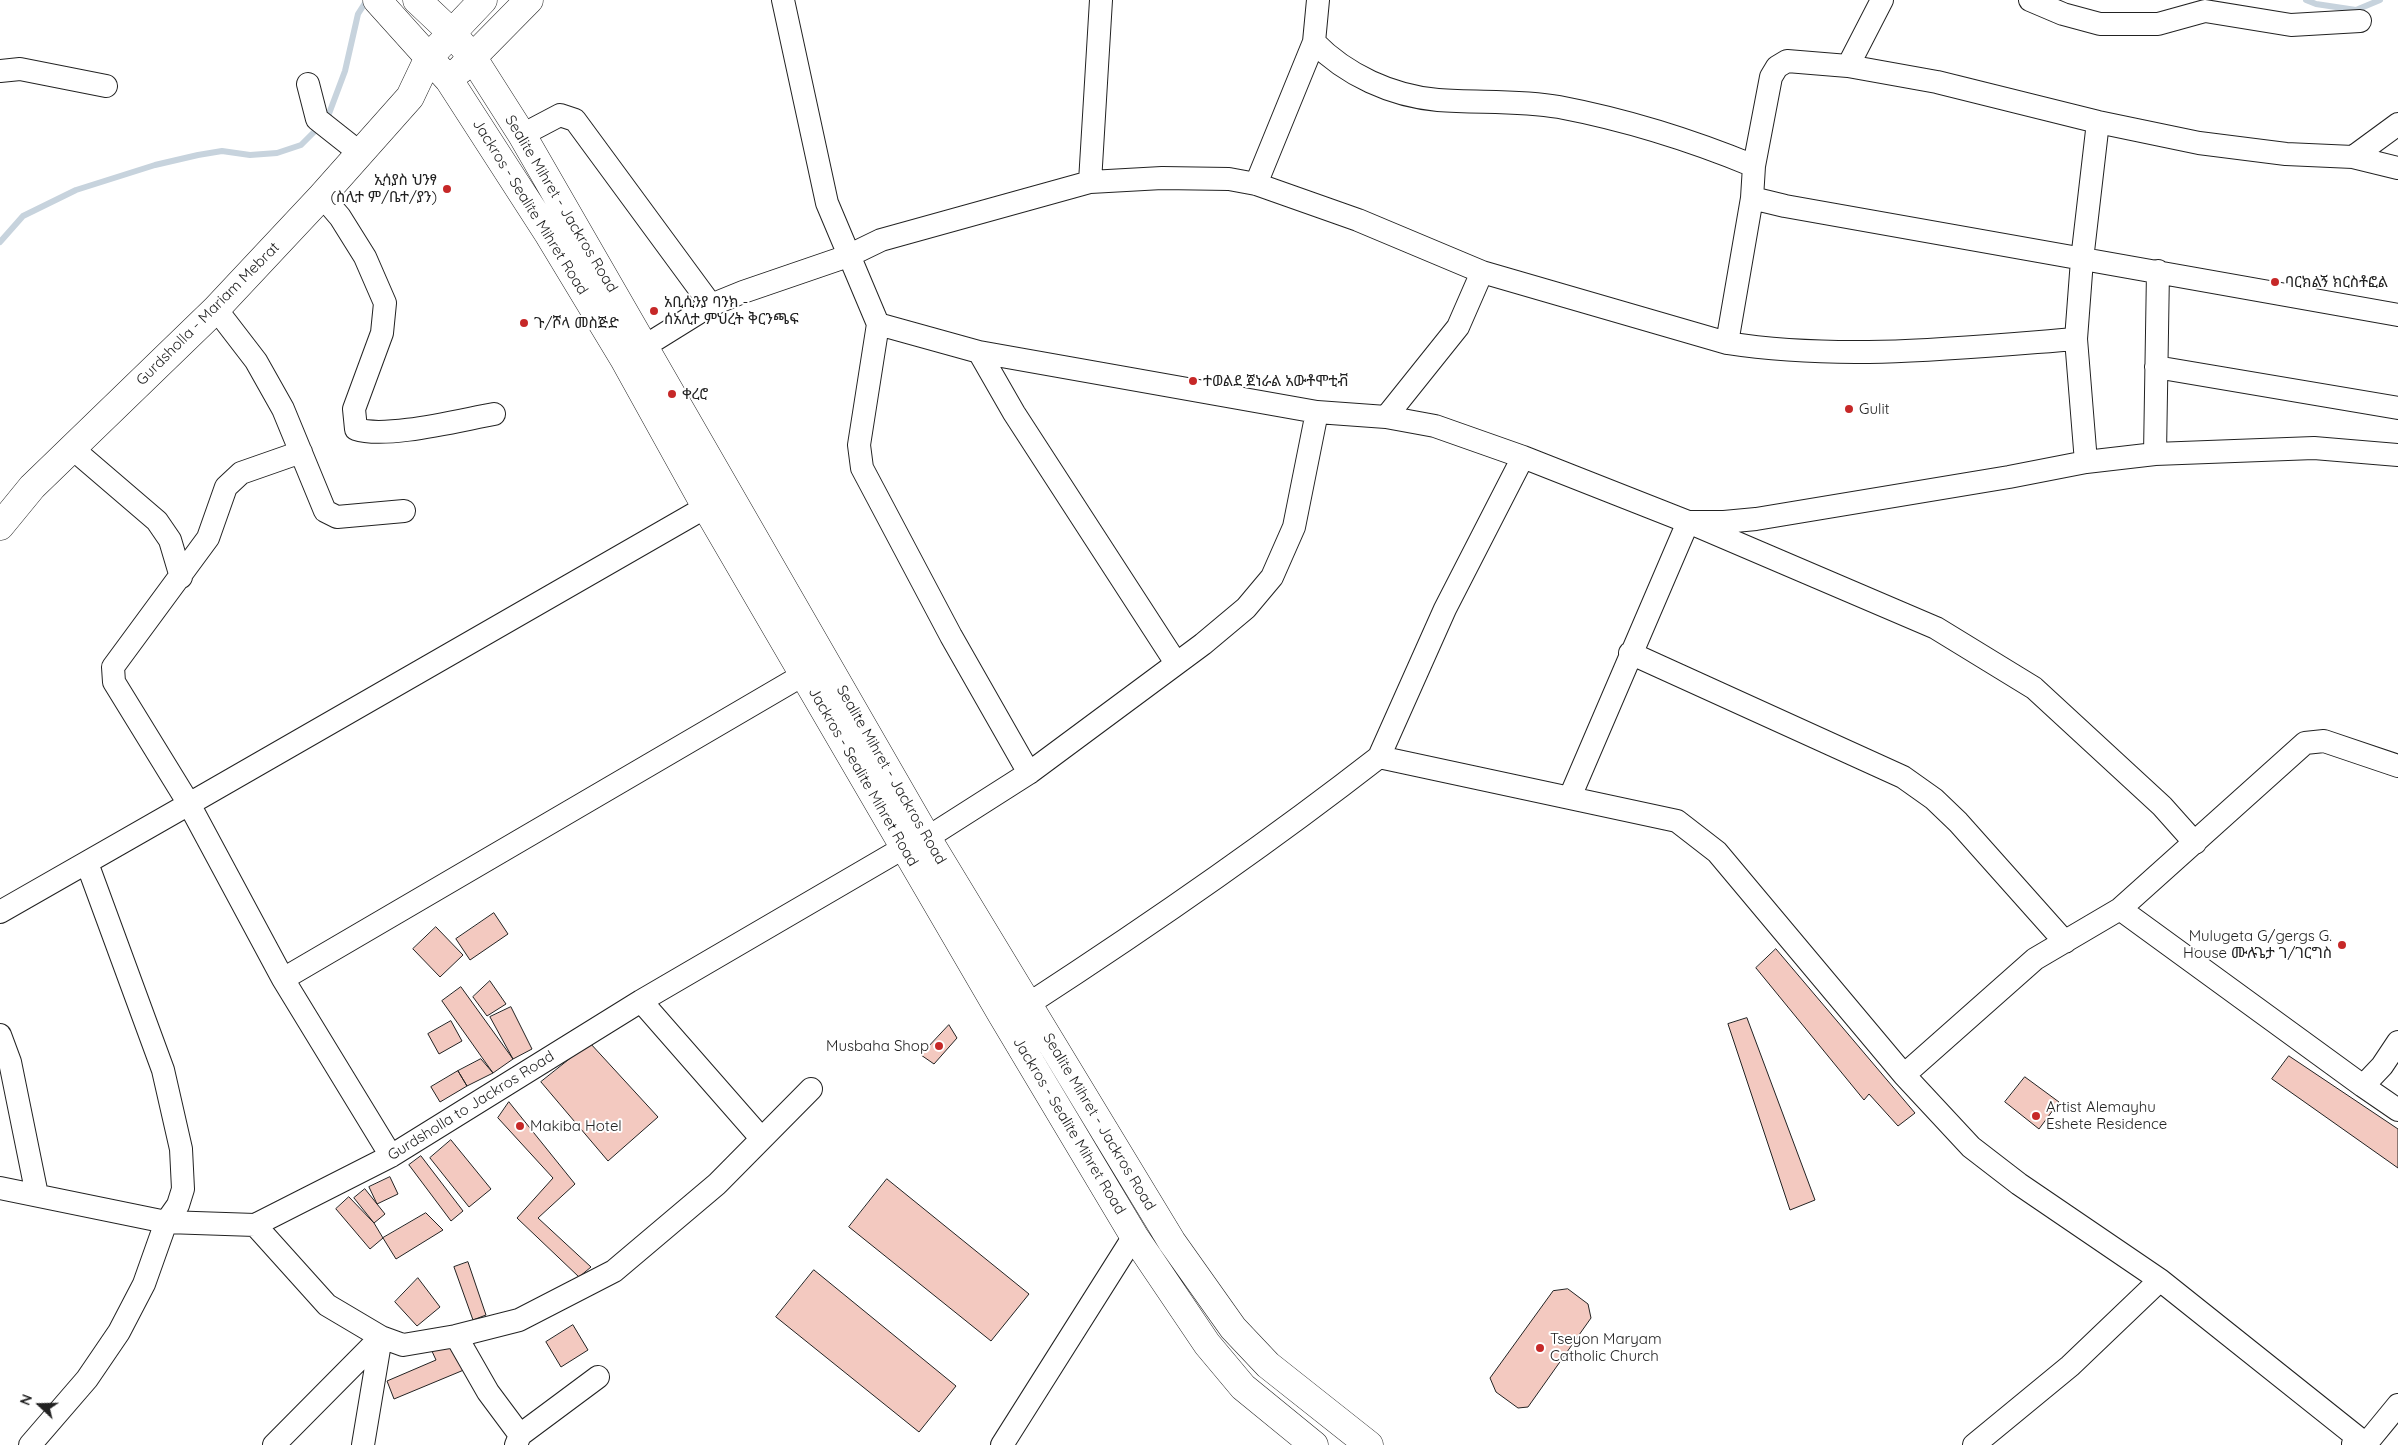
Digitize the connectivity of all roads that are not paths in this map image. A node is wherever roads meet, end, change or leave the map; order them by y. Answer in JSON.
{"nodes":[{"id":1,"x":417,"y":0,"type":"edge"},
{"id":2,"x":482,"y":0,"type":"edge"},
{"id":3,"x":529,"y":0,"type":"edge"},
{"id":4,"x":783,"y":0,"type":"edge"},
{"id":5,"x":1101,"y":0,"type":"edge"},
{"id":6,"x":1318,"y":0,"type":"edge"},
{"id":7,"x":1882,"y":0,"type":"edge"},
{"id":8,"x":2030,"y":0,"type":"edge"},
{"id":9,"x":384,"y":7,"type":"edge"},
{"id":10,"x":2360,"y":21,"type":"dead end"},
{"id":11,"x":451,"y":32,"type":"junction"},
{"id":12,"x":1314,"y":42,"type":"junction"},
{"id":13,"x":429,"y":57,"type":"junction"},
{"id":14,"x":473,"y":58,"type":"junction"},
{"id":15,"x":1848,"y":66,"type":"junction"},
{"id":16,"x":0,"y":71,"type":"edge"},
{"id":17,"x":450,"y":80,"type":"junction"},
{"id":18,"x":308,"y":84,"type":"dead end"},
{"id":19,"x":106,"y":86,"type":"dead end"},
{"id":20,"x":410,"y":97,"type":"junction"},
{"id":21,"x":2098,"y":122,"type":"junction"},
{"id":22,"x":2398,"y":124,"type":"edge"},
{"id":23,"x":522,"y":135,"type":"junction"},
{"id":24,"x":360,"y":153,"type":"junction"},
{"id":25,"x":2353,"y":157,"type":"junction"},
{"id":26,"x":1754,"y":166,"type":"junction"},
{"id":27,"x":2398,"y":168,"type":"edge"},
{"id":28,"x":1090,"y":182,"type":"junction"},
{"id":29,"x":1256,"y":184,"type":"junction"},
{"id":30,"x":322,"y":196,"type":"junction"},
{"id":31,"x":1752,"y":198,"type":"junction"},
{"id":32,"x":848,"y":256,"type":"junction"},
{"id":33,"x":2082,"y":260,"type":"junction"},
{"id":34,"x":1482,"y":272,"type":"junction"},
{"id":35,"x":2158,"y":272,"type":"junction"},
{"id":36,"x":712,"y":305,"type":"junction"},
{"id":37,"x":216,"y":309,"type":"junction"},
{"id":38,"x":2398,"y":315,"type":"edge"},
{"id":39,"x":878,"y":324,"type":"junction"},
{"id":40,"x":2076,"y":339,"type":"junction"},
{"id":41,"x":1727,"y":343,"type":"junction"},
{"id":42,"x":645,"y":346,"type":"junction"},
{"id":43,"x":979,"y":352,"type":"junction"},
{"id":44,"x":2156,"y":367,"type":"junction"},
{"id":45,"x":2398,"y":408,"type":"edge"},
{"id":46,"x":1317,"y":412,"type":"junction"},
{"id":47,"x":494,"y":414,"type":"dead end"},
{"id":48,"x":1386,"y":417,"type":"junction"},
{"id":49,"x":73,"y":449,"type":"junction"},
{"id":50,"x":300,"y":452,"type":"junction"},
{"id":51,"x":2155,"y":454,"type":"junction"},
{"id":52,"x":2398,"y":455,"type":"edge"},
{"id":53,"x":1522,"y":457,"type":"junction"},
{"id":54,"x":2086,"y":462,"type":"junction"},
{"id":55,"x":706,"y":507,"type":"junction"},
{"id":56,"x":404,"y":511,"type":"dead end"},
{"id":57,"x":1688,"y":522,"type":"junction"},
{"id":58,"x":0,"y":526,"type":"edge"},
{"id":59,"x":181,"y":577,"type":"junction"},
{"id":60,"x":1630,"y":653,"type":"junction"},
{"id":61,"x":1176,"y":664,"type":"junction"},
{"id":62,"x":803,"y":675,"type":"junction"},
{"id":63,"x":1379,"y":757,"type":"junction"},
{"id":64,"x":2398,"y":766,"type":"edge"},
{"id":65,"x":1028,"y":773,"type":"junction"},
{"id":66,"x":1570,"y":797,"type":"junction"},
{"id":67,"x":189,"y":804,"type":"junction"},
{"id":68,"x":916,"y":843,"type":"junction"},
{"id":69,"x":2195,"y":844,"type":"junction"},
{"id":70,"x":87,"y":863,"type":"junction"},
{"id":71,"x":2120,"y":909,"type":"junction"},
{"id":72,"x":0,"y":912,"type":"edge"},
{"id":73,"x":2065,"y":942,"type":"junction"},
{"id":74,"x":283,"y":979,"type":"junction"},
{"id":75,"x":641,"y":1001,"type":"junction"},
{"id":76,"x":1027,"y":1005,"type":"junction"},
{"id":77,"x":0,"y":1035,"type":"edge"},
{"id":78,"x":2398,"y":1042,"type":"edge"},
{"id":79,"x":1904,"y":1075,"type":"junction"},
{"id":80,"x":2363,"y":1086,"type":"junction"},
{"id":81,"x":811,"y":1089,"type":"dead end"},
{"id":82,"x":2398,"y":1110,"type":"edge"},
{"id":83,"x":761,"y":1138,"type":"junction"},
{"id":84,"x":391,"y":1156,"type":"junction"},
{"id":85,"x":0,"y":1188,"type":"edge"},
{"id":86,"x":37,"y":1195,"type":"junction"},
{"id":87,"x":166,"y":1222,"type":"junction"},
{"id":88,"x":255,"y":1225,"type":"junction"},
{"id":89,"x":1134,"y":1236,"type":"junction"},
{"id":90,"x":2160,"y":1280,"type":"junction"},
{"id":91,"x":456,"y":1336,"type":"junction"},
{"id":92,"x":381,"y":1337,"type":"junction"},
{"id":93,"x":598,"y":1377,"type":"dead end"},
{"id":94,"x":2398,"y":1405,"type":"edge"},
{"id":95,"x":518,"y":1440,"type":"edge"},
{"id":96,"x":30,"y":1445,"type":"edge"},
{"id":97,"x":274,"y":1445,"type":"edge"},
{"id":98,"x":363,"y":1445,"type":"edge"},
{"id":99,"x":1002,"y":1445,"type":"edge"},
{"id":100,"x":1314,"y":1445,"type":"edge"},
{"id":101,"x":1369,"y":1445,"type":"edge"},
{"id":102,"x":1974,"y":1445,"type":"edge"},
{"id":103,"x":2360,"y":1445,"type":"edge"}],
"edges":[{"from":1,"to":11,"type":"main road","name":"Sealite Mihret - Jackros Road"},
{"from":2,"to":11,"type":"main road"},
{"from":3,"to":14,"type":"main road"},
{"from":4,"to":32,"type":"street"},
{"from":5,"to":28,"type":"street"},
{"from":6,"to":12,"type":"street"},
{"from":7,"to":15,"type":"street"},
{"from":8,"to":10,"type":"street"},
{"from":9,"to":13,"type":"main road"},
{"from":11,"to":13,"type":"main road"},
{"from":11,"to":14,"type":"main road","name":"Sealite Mihret - Jackros Road"},
{"from":12,"to":26,"type":"street"},
{"from":12,"to":29,"type":"street"},
{"from":13,"to":17,"type":"main road","name":"Jackros - Sealite Mihret Road"},
{"from":13,"to":20,"type":"main road"},
{"from":14,"to":17,"type":"main road"},
{"from":14,"to":23,"type":"main road","name":"Sealite Mihret - Jackros Road"},
{"from":15,"to":21,"type":"street"},
{"from":15,"to":26,"type":"street"},
{"from":16,"to":19,"type":"street"},
{"from":17,"to":20,"type":"main road"},
{"from":17,"to":55,"type":"main road","name":"Jackros - Sealite Mihret Road"},
{"from":18,"to":24,"type":"street"},
{"from":20,"to":24,"type":"main road","name":"Gurdsholla - Mariam Mebrat"},
{"from":21,"to":25,"type":"street"},
{"from":21,"to":33,"type":"street"},
{"from":22,"to":25,"type":"street"},
{"from":23,"to":36,"type":"street"},
{"from":23,"to":42,"type":"main road","name":"Sealite Mihret - Jackros Road"},
{"from":24,"to":30,"type":"main road","name":"Gurdsholla - Mariam Mebrat"},
{"from":25,"to":27,"type":"street"},
{"from":26,"to":31,"type":"street"},
{"from":28,"to":29,"type":"street"},
{"from":28,"to":32,"type":"street"},
{"from":29,"to":34,"type":"street"},
{"from":30,"to":37,"type":"main road","name":"Gurdsholla - Mariam Mebrat"},
{"from":30,"to":47,"type":"street"},
{"from":31,"to":33,"type":"street"},
{"from":31,"to":41,"type":"street"},
{"from":32,"to":36,"type":"street"},
{"from":32,"to":39,"type":"street"},
{"from":33,"to":35,"type":"street"},
{"from":33,"to":40,"type":"street"},
{"from":34,"to":41,"type":"street"},
{"from":34,"to":48,"type":"street"},
{"from":35,"to":38,"type":"street"},
{"from":35,"to":44,"type":"street"},
{"from":36,"to":42,"type":"street"},
{"from":37,"to":49,"type":"main road","name":"Gurdsholla - Mariam Mebrat"},
{"from":37,"to":50,"type":"street"},
{"from":39,"to":43,"type":"street"},
{"from":39,"to":65,"type":"street"},
{"from":40,"to":41,"type":"street"},
{"from":40,"to":54,"type":"street"},
{"from":42,"to":68,"type":"main road","name":"Sealite Mihret - Jackros Road"},
{"from":43,"to":46,"type":"street"},
{"from":43,"to":61,"type":"street"},
{"from":44,"to":45,"type":"street"},
{"from":44,"to":51,"type":"street"},
{"from":46,"to":48,"type":"street"},
{"from":46,"to":61,"type":"street","name":"Gurdsholla to Jackros Road"},
{"from":48,"to":53,"type":"street"},
{"from":49,"to":58,"type":"main road","name":"Gurdsholla - Mariam Mebrat"},
{"from":49,"to":59,"type":"street"},
{"from":50,"to":56,"type":"street"},
{"from":50,"to":59,"type":"street"},
{"from":51,"to":52,"type":"street"},
{"from":51,"to":54,"type":"street"},
{"from":53,"to":57,"type":"street"},
{"from":53,"to":63,"type":"street"},
{"from":54,"to":57,"type":"street"},
{"from":55,"to":62,"type":"main road","name":"Jackros - Sealite Mihret Road"},
{"from":55,"to":67,"type":"street"},
{"from":57,"to":60,"type":"street"},
{"from":57,"to":69,"type":"street"},
{"from":59,"to":67,"type":"street"},
{"from":60,"to":66,"type":"street"},
{"from":60,"to":73,"type":"street"},
{"from":61,"to":65,"type":"street","name":"Gurdsholla to Jackros Road"},
{"from":62,"to":68,"type":"main road","name":"Jackros - Sealite Mihret Road"},
{"from":62,"to":74,"type":"street"},
{"from":63,"to":66,"type":"street"},
{"from":63,"to":76,"type":"street"},
{"from":64,"to":69,"type":"street"},
{"from":65,"to":68,"type":"street","name":"Gurdsholla to Jackros Road"},
{"from":66,"to":79,"type":"street"},
{"from":67,"to":70,"type":"street"},
{"from":67,"to":74,"type":"street"},
{"from":68,"to":75,"type":"street","name":"Gurdsholla to Jackros Road"},
{"from":68,"to":76,"type":"main road","name":"Sealite Mihret - Jackros Road"},
{"from":68,"to":89,"type":"main road","name":"Jackros - Sealite Mihret Road"},
{"from":69,"to":71,"type":"street"},
{"from":70,"to":72,"type":"street"},
{"from":70,"to":87,"type":"street"},
{"from":71,"to":73,"type":"street"},
{"from":71,"to":80,"type":"street"},
{"from":73,"to":79,"type":"street"},
{"from":74,"to":84,"type":"street"},
{"from":75,"to":83,"type":"street"},
{"from":75,"to":84,"type":"street","name":"Gurdsholla to Jackros Road"},
{"from":76,"to":101,"type":"main road","name":"Sealite Mihret - Jackros Road"},
{"from":77,"to":86,"type":"street"},
{"from":78,"to":80,"type":"street"},
{"from":79,"to":90,"type":"street"},
{"from":80,"to":82,"type":"street"},
{"from":81,"to":83,"type":"street"},
{"from":83,"to":91,"type":"street"},
{"from":84,"to":88,"type":"street","name":"Gurdsholla to Jackros Road"},
{"from":85,"to":86,"type":"street","name":"Gurdsholla to Jackros Road"},
{"from":86,"to":87,"type":"street","name":"Gurdsholla to Jackros Road"},
{"from":87,"to":88,"type":"street","name":"Gurdsholla to Jackros Road"},
{"from":87,"to":96,"type":"street"},
{"from":88,"to":92,"type":"street"},
{"from":89,"to":99,"type":"street"},
{"from":89,"to":100,"type":"main road","name":"Jackros - Sealite Mihret Road"},
{"from":90,"to":102,"type":"street"},
{"from":90,"to":103,"type":"street"},
{"from":91,"to":92,"type":"street"},
{"from":91,"to":95,"type":"street"},
{"from":92,"to":97,"type":"street"},
{"from":92,"to":98,"type":"street"},
{"from":93,"to":95,"type":"street"},
{"from":94,"to":103,"type":"street"}]}
